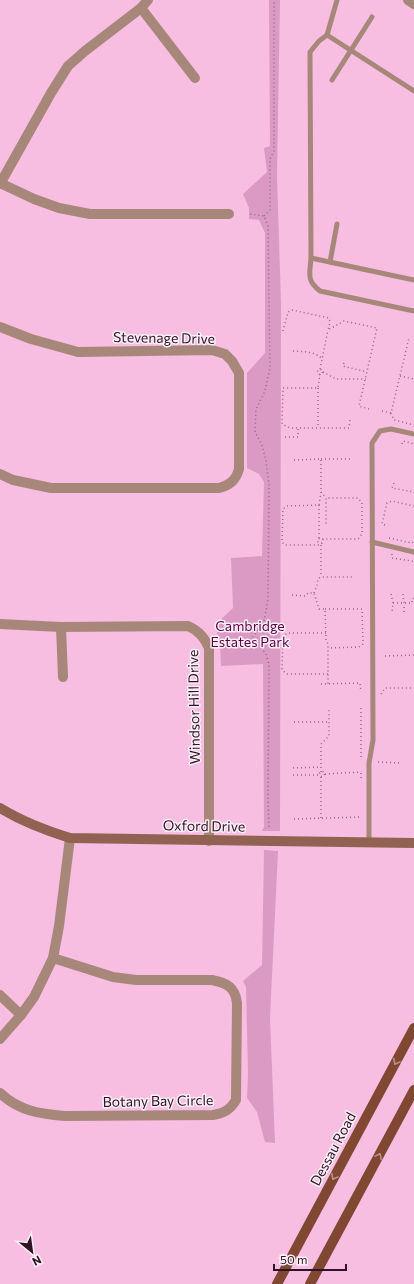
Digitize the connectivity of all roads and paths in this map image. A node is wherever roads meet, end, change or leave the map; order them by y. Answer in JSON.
{"nodes":[{"id":1,"x":274,"y":0,"type":"edge"},
{"id":2,"x":337,"y":0,"type":"edge"},
{"id":3,"x":408,"y":0,"type":"edge"},
{"id":4,"x":145,"y":4,"type":"edge"},
{"id":5,"x":414,"y":4,"type":"edge"},
{"id":6,"x":372,"y":17,"type":"dead end"},
{"id":7,"x":328,"y":35,"type":"junction"},
{"id":8,"x":351,"y":50,"type":"junction"},
{"id":9,"x":195,"y":78,"type":"dead end"},
{"id":10,"x":332,"y":80,"type":"dead end"},
{"id":11,"x":414,"y":91,"type":"edge"},
{"id":12,"x":0,"y":183,"type":"edge"},
{"id":13,"x":229,"y":214,"type":"dead end"},
{"id":14,"x":250,"y":214,"type":"dead end"},
{"id":15,"x":264,"y":216,"type":"junction"},
{"id":16,"x":337,"y":224,"type":"dead end"},
{"id":17,"x":311,"y":258,"type":"junction"},
{"id":18,"x":330,"y":262,"type":"junction"},
{"id":19,"x":414,"y":280,"type":"edge"},
{"id":20,"x":414,"y":311,"type":"edge"},
{"id":21,"x":0,"y":327,"type":"edge"},
{"id":22,"x":328,"y":330,"type":"junction"},
{"id":23,"x":283,"y":331,"type":"dead end"},
{"id":24,"x":409,"y":338,"type":"dead end"},
{"id":25,"x":293,"y":351,"type":"dead end"},
{"id":26,"x":322,"y":359,"type":"junction"},
{"id":27,"x":344,"y":363,"type":"dead end"},
{"id":28,"x":320,"y":369,"type":"junction"},
{"id":29,"x":323,"y":372,"type":"junction"},
{"id":30,"x":367,"y":372,"type":"junction"},
{"id":31,"x":320,"y":374,"type":"junction"},
{"id":32,"x":400,"y":376,"type":"junction"},
{"id":33,"x":366,"y":379,"type":"junction"},
{"id":34,"x":414,"y":379,"type":"edge"},
{"id":35,"x":318,"y":388,"type":"junction"},
{"id":36,"x":369,"y":408,"type":"dead end"},
{"id":37,"x":382,"y":411,"type":"dead end"},
{"id":38,"x":391,"y":413,"type":"junction"},
{"id":39,"x":249,"y":420,"type":"dead end"},
{"id":40,"x":256,"y":420,"type":"junction"},
{"id":41,"x":350,"y":420,"type":"dead end"},
{"id":42,"x":414,"y":425,"type":"edge"},
{"id":43,"x":298,"y":428,"type":"junction"},
{"id":44,"x":318,"y":428,"type":"junction"},
{"id":45,"x":414,"y":434,"type":"edge"},
{"id":46,"x":285,"y":437,"type":"dead end"},
{"id":47,"x":402,"y":444,"type":"dead end"},
{"id":48,"x":414,"y":444,"type":"edge"},
{"id":49,"x":322,"y":459,"type":"junction"},
{"id":50,"x":351,"y":459,"type":"dead end"},
{"id":51,"x":294,"y":460,"type":"dead end"},
{"id":52,"x":0,"y":474,"type":"edge"},
{"id":53,"x":394,"y":484,"type":"dead end"},
{"id":54,"x":321,"y":492,"type":"junction"},
{"id":55,"x":414,"y":492,"type":"edge"},
{"id":56,"x":326,"y":498,"type":"junction"},
{"id":57,"x":319,"y":505,"type":"junction"},
{"id":58,"x":414,"y":506,"type":"edge"},
{"id":59,"x":328,"y":524,"type":"dead end"},
{"id":60,"x":385,"y":525,"type":"dead end"},
{"id":61,"x":387,"y":537,"type":"dead end"},
{"id":62,"x":319,"y":538,"type":"junction"},
{"id":63,"x":323,"y":539,"type":"junction"},
{"id":64,"x":414,"y":541,"type":"edge"},
{"id":65,"x":372,"y":542,"type":"junction"},
{"id":66,"x":321,"y":544,"type":"junction"},
{"id":67,"x":414,"y":552,"type":"edge"},
{"id":68,"x":392,"y":554,"type":"dead end"},
{"id":69,"x":414,"y":563,"type":"edge"},
{"id":70,"x":321,"y":577,"type":"junction"},
{"id":71,"x":352,"y":577,"type":"dead end"},
{"id":72,"x":314,"y":593,"type":"junction"},
{"id":73,"x":391,"y":594,"type":"dead end"},
{"id":74,"x":403,"y":594,"type":"dead end"},
{"id":75,"x":292,"y":595,"type":"dead end"},
{"id":76,"x":414,"y":598,"type":"edge"},
{"id":77,"x":393,"y":603,"type":"junction"},
{"id":78,"x":404,"y":603,"type":"junction"},
{"id":79,"x":325,"y":609,"type":"junction"},
{"id":80,"x":392,"y":612,"type":"dead end"},
{"id":81,"x":404,"y":612,"type":"dead end"},
{"id":82,"x":0,"y":624,"type":"edge"},
{"id":83,"x":61,"y":627,"type":"junction"},
{"id":84,"x":326,"y":633,"type":"junction"},
{"id":85,"x":252,"y":638,"type":"junction"},
{"id":86,"x":218,"y":647,"type":"dead end"},
{"id":87,"x":328,"y":648,"type":"junction"},
{"id":88,"x":414,"y":655,"type":"edge"},
{"id":89,"x":385,"y":656,"type":"dead end"},
{"id":90,"x":328,"y":674,"type":"junction"},
{"id":91,"x":63,"y":676,"type":"dead end"},
{"id":92,"x":321,"y":684,"type":"dead end"},
{"id":93,"x":328,"y":684,"type":"junction"},
{"id":94,"x":414,"y":688,"type":"edge"},
{"id":95,"x":360,"y":692,"type":"dead end"},
{"id":96,"x":380,"y":694,"type":"dead end"},
{"id":97,"x":361,"y":708,"type":"dead end"},
{"id":98,"x":329,"y":709,"type":"dead end"},
{"id":99,"x":294,"y":722,"type":"dead end"},
{"id":100,"x":329,"y":722,"type":"junction"},
{"id":101,"x":378,"y":762,"type":"dead end"},
{"id":102,"x":401,"y":763,"type":"dead end"},
{"id":103,"x":322,"y":767,"type":"junction"},
{"id":104,"x":293,"y":768,"type":"dead end"},
{"id":105,"x":322,"y":772,"type":"junction"},
{"id":106,"x":361,"y":773,"type":"junction"},
{"id":107,"x":325,"y":774,"type":"junction"},
{"id":108,"x":293,"y":775,"type":"dead end"},
{"id":109,"x":320,"y":776,"type":"junction"},
{"id":110,"x":361,"y":788,"type":"dead end"},
{"id":111,"x":0,"y":808,"type":"edge"},
{"id":112,"x":361,"y":817,"type":"dead end"},
{"id":113,"x":321,"y":818,"type":"junction"},
{"id":114,"x":294,"y":819,"type":"dead end"},
{"id":115,"x":269,"y":829,"type":"dead end"},
{"id":116,"x":70,"y":838,"type":"junction"},
{"id":117,"x":209,"y":841,"type":"junction"},
{"id":118,"x":370,"y":841,"type":"junction"},
{"id":119,"x":414,"y":843,"type":"edge"},
{"id":120,"x":53,"y":958,"type":"junction"},
{"id":121,"x":0,"y":995,"type":"edge"},
{"id":122,"x":21,"y":1015,"type":"junction"},
{"id":123,"x":414,"y":1028,"type":"edge"},
{"id":124,"x":0,"y":1039,"type":"edge"},
{"id":125,"x":414,"y":1090,"type":"edge"},
{"id":126,"x":0,"y":1093,"type":"edge"},
{"id":127,"x":277,"y":1284,"type":"edge"},
{"id":128,"x":310,"y":1284,"type":"edge"}],
"edges":[{"from":1,"to":15,"type":"path"},
{"from":2,"to":7,"type":"lane"},
{"from":3,"to":5,"type":"street"},
{"from":4,"to":9,"type":"street"},
{"from":4,"to":12,"type":"street"},
{"from":6,"to":8,"type":"lane"},
{"from":7,"to":8,"type":"lane"},
{"from":7,"to":17,"type":"lane"},
{"from":8,"to":10,"type":"lane"},
{"from":8,"to":11,"type":"lane"},
{"from":12,"to":13,"type":"street"},
{"from":14,"to":15,"type":"path"},
{"from":15,"to":40,"type":"path"},
{"from":16,"to":18,"type":"lane"},
{"from":17,"to":18,"type":"lane"},
{"from":17,"to":20,"type":"lane"},
{"from":18,"to":19,"type":"lane"},
{"from":21,"to":52,"type":"street","name":"Stevenage Drive"},
{"from":22,"to":23,"type":"path"},
{"from":22,"to":26,"type":"path"},
{"from":22,"to":30,"type":"path"},
{"from":24,"to":32,"type":"path"},
{"from":25,"to":26,"type":"path"},
{"from":26,"to":28,"type":"path"},
{"from":27,"to":30,"type":"path"},
{"from":28,"to":29,"type":"path"},
{"from":28,"to":31,"type":"path"},
{"from":29,"to":31,"type":"path"},
{"from":29,"to":33,"type":"path"},
{"from":30,"to":33,"type":"path"},
{"from":31,"to":35,"type":"path"},
{"from":32,"to":34,"type":"path"},
{"from":32,"to":38,"type":"path"},
{"from":33,"to":36,"type":"path"},
{"from":35,"to":43,"type":"path"},
{"from":35,"to":44,"type":"path"},
{"from":37,"to":38,"type":"path"},
{"from":38,"to":42,"type":"path"},
{"from":39,"to":40,"type":"path"},
{"from":40,"to":85,"type":"path"},
{"from":41,"to":44,"type":"path"},
{"from":43,"to":44,"type":"path"},
{"from":43,"to":46,"type":"path"},
{"from":45,"to":65,"type":"lane"},
{"from":47,"to":48,"type":"path"},
{"from":49,"to":50,"type":"path"},
{"from":49,"to":51,"type":"path"},
{"from":49,"to":54,"type":"path"},
{"from":53,"to":55,"type":"path"},
{"from":54,"to":56,"type":"path"},
{"from":54,"to":57,"type":"path"},
{"from":56,"to":59,"type":"path"},
{"from":56,"to":63,"type":"path"},
{"from":57,"to":62,"type":"path"},
{"from":57,"to":66,"type":"path"},
{"from":58,"to":60,"type":"path"},
{"from":61,"to":64,"type":"path"},
{"from":62,"to":63,"type":"path"},
{"from":62,"to":66,"type":"path"},
{"from":63,"to":66,"type":"path"},
{"from":65,"to":67,"type":"lane"},
{"from":65,"to":118,"type":"lane"},
{"from":66,"to":70,"type":"path"},
{"from":68,"to":69,"type":"path"},
{"from":70,"to":71,"type":"path"},
{"from":70,"to":72,"type":"path"},
{"from":72,"to":75,"type":"path"},
{"from":72,"to":79,"type":"path"},
{"from":73,"to":77,"type":"path"},
{"from":74,"to":78,"type":"path"},
{"from":76,"to":78,"type":"path"},
{"from":77,"to":78,"type":"path"},
{"from":77,"to":80,"type":"path"},
{"from":78,"to":81,"type":"path"},
{"from":79,"to":84,"type":"path"},
{"from":79,"to":87,"type":"path"},
{"from":82,"to":83,"type":"street","name":"Windsor Hill Drive"},
{"from":83,"to":91,"type":"street"},
{"from":83,"to":117,"type":"street","name":"Windsor Hill Drive"},
{"from":84,"to":87,"type":"path"},
{"from":84,"to":90,"type":"path"},
{"from":85,"to":86,"type":"path"},
{"from":85,"to":115,"type":"path"},
{"from":87,"to":90,"type":"path"},
{"from":88,"to":89,"type":"path"},
{"from":90,"to":93,"type":"path"},
{"from":92,"to":93,"type":"path"},
{"from":93,"to":95,"type":"path"},
{"from":94,"to":96,"type":"path"},
{"from":97,"to":106,"type":"path"},
{"from":98,"to":100,"type":"path"},
{"from":99,"to":100,"type":"path"},
{"from":100,"to":103,"type":"path"},
{"from":101,"to":102,"type":"path"},
{"from":103,"to":104,"type":"path"},
{"from":103,"to":105,"type":"path"},
{"from":105,"to":107,"type":"path"},
{"from":105,"to":109,"type":"path"},
{"from":106,"to":107,"type":"path"},
{"from":106,"to":110,"type":"path"},
{"from":107,"to":109,"type":"path"},
{"from":108,"to":109,"type":"path"},
{"from":109,"to":113,"type":"path"},
{"from":111,"to":116,"type":"street","name":"Oxford Drive"},
{"from":112,"to":113,"type":"path"},
{"from":113,"to":114,"type":"path"},
{"from":116,"to":117,"type":"street","name":"Oxford Drive"},
{"from":116,"to":120,"type":"street"},
{"from":117,"to":118,"type":"street","name":"Oxford Drive"},
{"from":118,"to":119,"type":"street","name":"Oxford Drive"},
{"from":120,"to":122,"type":"street"},
{"from":120,"to":126,"type":"street","name":"Botany Bay Circle"},
{"from":121,"to":122,"type":"street"},
{"from":122,"to":124,"type":"street"},
{"from":123,"to":127,"type":"main road","name":"Dessau Road","one_way":true},
{"from":128,"to":125,"type":"main road","one_way":true}]}
